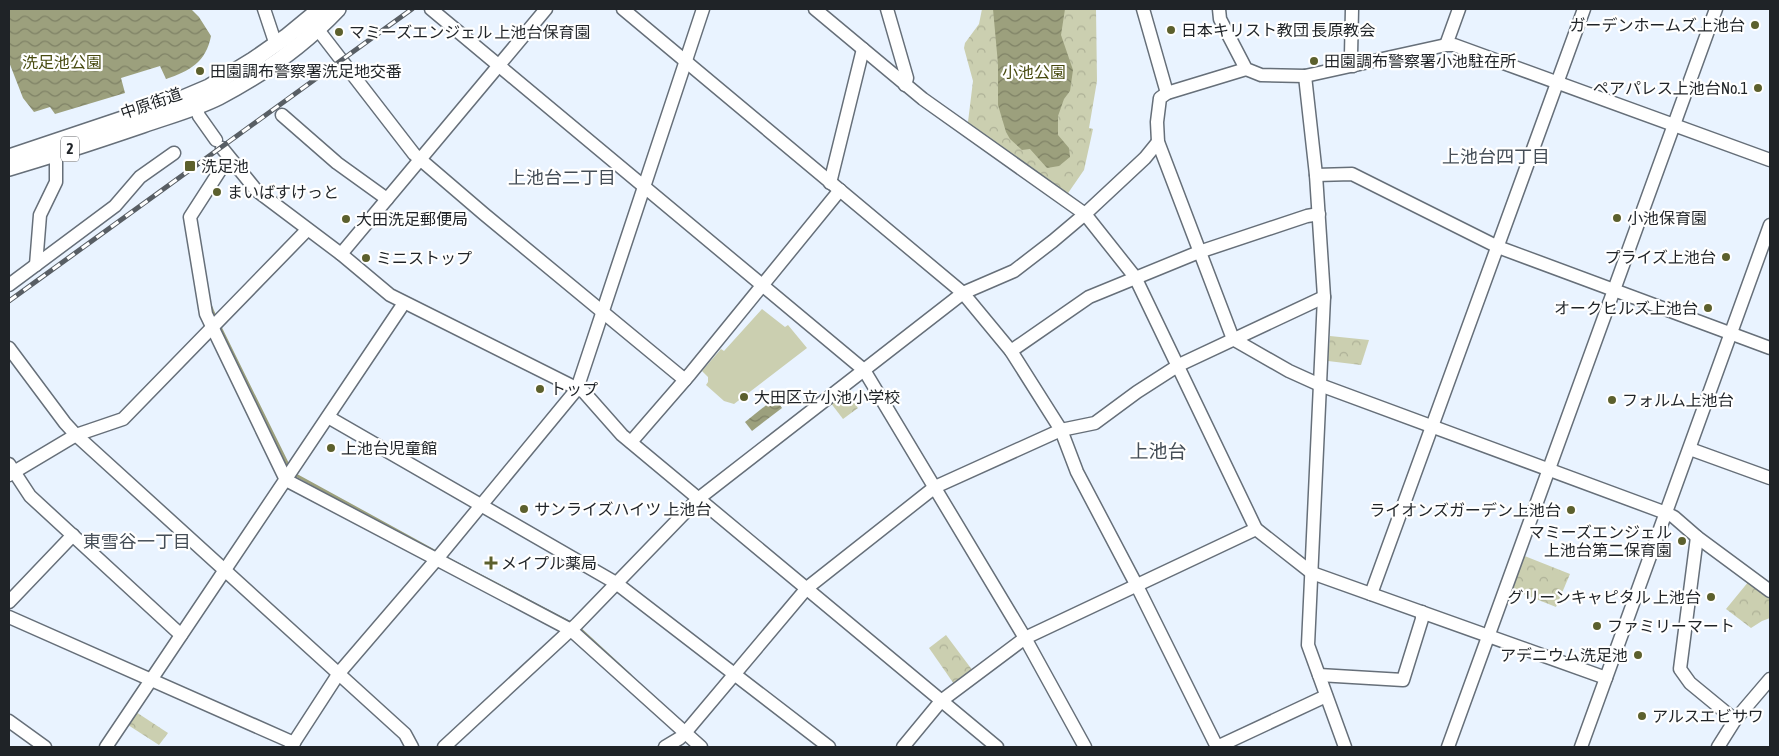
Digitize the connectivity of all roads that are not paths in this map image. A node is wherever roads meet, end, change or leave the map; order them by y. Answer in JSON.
{"nodes":[{"id":1,"x":264,"y":9,"type":"edge"},
{"id":2,"x":338,"y":9,"type":"edge"},
{"id":3,"x":431,"y":9,"type":"edge"},
{"id":4,"x":546,"y":9,"type":"edge"},
{"id":5,"x":623,"y":9,"type":"edge"},
{"id":6,"x":703,"y":9,"type":"edge"},
{"id":7,"x":815,"y":9,"type":"edge"},
{"id":8,"x":887,"y":9,"type":"edge"},
{"id":9,"x":1143,"y":9,"type":"edge"},
{"id":10,"x":1219,"y":9,"type":"edge"},
{"id":11,"x":1352,"y":9,"type":"edge"},
{"id":12,"x":1459,"y":9,"type":"edge"},
{"id":13,"x":1584,"y":9,"type":"edge"},
{"id":14,"x":1716,"y":9,"type":"edge"},
{"id":15,"x":316,"y":19,"type":"edge"},
{"id":16,"x":276,"y":45,"type":"junction"},
{"id":17,"x":1446,"y":45,"type":"junction"},
{"id":18,"x":863,"y":49,"type":"junction"},
{"id":19,"x":686,"y":61,"type":"junction"},
{"id":20,"x":498,"y":65,"type":"junction"},
{"id":21,"x":1353,"y":66,"type":"junction"},
{"id":22,"x":1246,"y":69,"type":"junction"},
{"id":23,"x":1306,"y":76,"type":"junction"},
{"id":24,"x":1557,"y":83,"type":"junction"},
{"id":25,"x":905,"y":84,"type":"junction"},
{"id":26,"x":1167,"y":93,"type":"junction"},
{"id":27,"x":193,"y":101,"type":"junction"},
{"id":28,"x":282,"y":115,"type":"dead end"},
{"id":29,"x":1674,"y":125,"type":"junction"},
{"id":30,"x":1158,"y":142,"type":"junction"},
{"id":31,"x":222,"y":149,"type":"junction"},
{"id":32,"x":174,"y":153,"type":"dead end"},
{"id":33,"x":56,"y":154,"type":"junction"},
{"id":34,"x":9,"y":156,"type":"edge"},
{"id":35,"x":420,"y":159,"type":"junction"},
{"id":36,"x":1770,"y":160,"type":"edge"},
{"id":37,"x":9,"y":168,"type":"edge"},
{"id":38,"x":1316,"y":175,"type":"junction"},
{"id":39,"x":644,"y":186,"type":"junction"},
{"id":40,"x":835,"y":186,"type":"junction"},
{"id":41,"x":386,"y":199,"type":"junction"},
{"id":42,"x":1085,"y":214,"type":"junction"},
{"id":43,"x":1319,"y":214,"type":"junction"},
{"id":44,"x":1770,"y":225,"type":"edge"},
{"id":45,"x":307,"y":230,"type":"junction"},
{"id":46,"x":1498,"y":247,"type":"junction"},
{"id":47,"x":1199,"y":252,"type":"junction"},
{"id":48,"x":341,"y":254,"type":"junction"},
{"id":49,"x":36,"y":264,"type":"junction"},
{"id":50,"x":1135,"y":277,"type":"junction"},
{"id":51,"x":762,"y":284,"type":"junction"},
{"id":52,"x":9,"y":285,"type":"edge"},
{"id":53,"x":1614,"y":289,"type":"junction"},
{"id":54,"x":963,"y":293,"type":"junction"},
{"id":55,"x":1324,"y":297,"type":"junction"},
{"id":56,"x":404,"y":303,"type":"junction"},
{"id":57,"x":602,"y":312,"type":"junction"},
{"id":58,"x":212,"y":326,"type":"junction"},
{"id":59,"x":1731,"y":333,"type":"junction"},
{"id":60,"x":1233,"y":339,"type":"junction"},
{"id":61,"x":1770,"y":348,"type":"edge"},
{"id":62,"x":1010,"y":351,"type":"junction"},
{"id":63,"x":10,"y":352,"type":"edge"},
{"id":64,"x":1179,"y":365,"type":"junction"},
{"id":65,"x":864,"y":370,"type":"junction"},
{"id":66,"x":685,"y":380,"type":"junction"},
{"id":67,"x":1320,"y":385,"type":"junction"},
{"id":68,"x":577,"y":388,"type":"junction"},
{"id":69,"x":328,"y":417,"type":"junction"},
{"id":70,"x":1432,"y":426,"type":"junction"},
{"id":71,"x":1061,"y":430,"type":"junction"},
{"id":72,"x":76,"y":435,"type":"junction"},
{"id":73,"x":632,"y":442,"type":"junction"},
{"id":74,"x":1690,"y":449,"type":"junction"},
{"id":75,"x":1548,"y":469,"type":"junction"},
{"id":76,"x":10,"y":470,"type":"edge"},
{"id":77,"x":1770,"y":478,"type":"edge"},
{"id":78,"x":286,"y":480,"type":"junction"},
{"id":79,"x":935,"y":487,"type":"junction"},
{"id":80,"x":698,"y":499,"type":"junction"},
{"id":81,"x":481,"y":506,"type":"junction"},
{"id":82,"x":1666,"y":513,"type":"junction"},
{"id":83,"x":1256,"y":529,"type":"junction"},
{"id":84,"x":73,"y":535,"type":"junction"},
{"id":85,"x":1698,"y":537,"type":"junction"},
{"id":86,"x":436,"y":560,"type":"junction"},
{"id":87,"x":224,"y":571,"type":"junction"},
{"id":88,"x":1312,"y":573,"type":"junction"},
{"id":89,"x":616,"y":583,"type":"junction"},
{"id":90,"x":1137,"y":586,"type":"junction"},
{"id":91,"x":807,"y":588,"type":"junction"},
{"id":92,"x":1770,"y":591,"type":"edge"},
{"id":93,"x":1372,"y":594,"type":"junction"},
{"id":94,"x":9,"y":602,"type":"edge"},
{"id":95,"x":1422,"y":612,"type":"junction"},
{"id":96,"x":9,"y":616,"type":"edge"},
{"id":97,"x":573,"y":627,"type":"junction"},
{"id":98,"x":182,"y":635,"type":"junction"},
{"id":99,"x":1489,"y":636,"type":"junction"},
{"id":100,"x":1025,"y":638,"type":"junction"},
{"id":101,"x":338,"y":674,"type":"junction"},
{"id":102,"x":734,"y":674,"type":"junction"},
{"id":103,"x":1319,"y":675,"type":"junction"},
{"id":104,"x":1606,"y":678,"type":"junction"},
{"id":105,"x":1770,"y":679,"type":"edge"},
{"id":106,"x":152,"y":680,"type":"junction"},
{"id":107,"x":1326,"y":696,"type":"junction"},
{"id":108,"x":942,"y":701,"type":"junction"},
{"id":109,"x":1735,"y":720,"type":"junction"},
{"id":110,"x":9,"y":721,"type":"edge"},
{"id":111,"x":687,"y":730,"type":"junction"},
{"id":112,"x":292,"y":745,"type":"edge"},
{"id":113,"x":45,"y":747,"type":"edge"},
{"id":114,"x":106,"y":747,"type":"edge"},
{"id":115,"x":412,"y":747,"type":"edge"},
{"id":116,"x":444,"y":747,"type":"edge"},
{"id":117,"x":666,"y":747,"type":"edge"},
{"id":118,"x":701,"y":747,"type":"edge"},
{"id":119,"x":829,"y":747,"type":"edge"},
{"id":120,"x":903,"y":747,"type":"edge"},
{"id":121,"x":996,"y":747,"type":"edge"},
{"id":122,"x":1085,"y":747,"type":"edge"},
{"id":123,"x":1345,"y":747,"type":"edge"},
{"id":124,"x":1448,"y":747,"type":"edge"},
{"id":125,"x":1582,"y":747,"type":"edge"},
{"id":126,"x":1718,"y":747,"type":"edge"}],
"edges":[{"from":1,"to":16,"type":"street"},
{"from":2,"to":15,"type":"main road","name":"中原街道","number":"2"},
{"from":3,"to":20,"type":"street"},
{"from":4,"to":20,"type":"street"},
{"from":5,"to":19,"type":"street"},
{"from":6,"to":19,"type":"street"},
{"from":7,"to":18,"type":"street"},
{"from":8,"to":25,"type":"street"},
{"from":9,"to":26,"type":"street"},
{"from":10,"to":22,"type":"street"},
{"from":11,"to":21,"type":"street"},
{"from":12,"to":17,"type":"street"},
{"from":13,"to":24,"type":"street"},
{"from":14,"to":29,"type":"street"},
{"from":15,"to":16,"type":"main road","name":"中原街道","number":"2"},
{"from":15,"to":27,"type":"main road","name":"中原街道","number":"2"},
{"from":15,"to":35,"type":"street"},
{"from":16,"to":27,"type":"main road","name":"中原街道","number":"2"},
{"from":17,"to":21,"type":"street"},
{"from":17,"to":24,"type":"street"},
{"from":18,"to":25,"type":"street"},
{"from":18,"to":40,"type":"street"},
{"from":19,"to":39,"type":"street"},
{"from":19,"to":40,"type":"street"},
{"from":20,"to":35,"type":"street"},
{"from":20,"to":39,"type":"street"},
{"from":21,"to":23,"type":"street"},
{"from":22,"to":23,"type":"street"},
{"from":22,"to":26,"type":"street"},
{"from":23,"to":38,"type":"street"},
{"from":24,"to":29,"type":"street"},
{"from":24,"to":46,"type":"street"},
{"from":25,"to":42,"type":"street"},
{"from":26,"to":30,"type":"street"},
{"from":27,"to":31,"type":"street"},
{"from":27,"to":33,"type":"main road","name":"中原街道","number":"2"},
{"from":27,"to":34,"type":"main road","name":"中原街道","number":"2"},
{"from":28,"to":41,"type":"street"},
{"from":29,"to":36,"type":"street"},
{"from":29,"to":53,"type":"street"},
{"from":30,"to":42,"type":"street"},
{"from":30,"to":47,"type":"street"},
{"from":31,"to":45,"type":"street"},
{"from":31,"to":58,"type":"street"},
{"from":32,"to":49,"type":"street"},
{"from":33,"to":37,"type":"main road","name":"中原街道","number":"2"},
{"from":33,"to":49,"type":"street"},
{"from":35,"to":41,"type":"street"},
{"from":35,"to":57,"type":"street"},
{"from":38,"to":43,"type":"street"},
{"from":38,"to":46,"type":"street"},
{"from":39,"to":51,"type":"street"},
{"from":39,"to":57,"type":"street"},
{"from":40,"to":51,"type":"street"},
{"from":40,"to":54,"type":"street"},
{"from":41,"to":48,"type":"street"},
{"from":42,"to":50,"type":"street"},
{"from":42,"to":54,"type":"street"},
{"from":43,"to":47,"type":"street"},
{"from":43,"to":55,"type":"street"},
{"from":44,"to":59,"type":"street"},
{"from":45,"to":48,"type":"street"},
{"from":45,"to":58,"type":"street"},
{"from":46,"to":53,"type":"street"},
{"from":46,"to":70,"type":"street"},
{"from":47,"to":50,"type":"street"},
{"from":47,"to":60,"type":"street"},
{"from":48,"to":56,"type":"street"},
{"from":49,"to":52,"type":"street"},
{"from":50,"to":62,"type":"street"},
{"from":50,"to":64,"type":"street"},
{"from":51,"to":65,"type":"street"},
{"from":51,"to":66,"type":"street"},
{"from":53,"to":59,"type":"street"},
{"from":53,"to":75,"type":"street"},
{"from":54,"to":62,"type":"street"},
{"from":54,"to":65,"type":"street"},
{"from":55,"to":60,"type":"street"},
{"from":55,"to":67,"type":"street"},
{"from":56,"to":68,"type":"street"},
{"from":56,"to":69,"type":"street"},
{"from":57,"to":66,"type":"street"},
{"from":57,"to":68,"type":"street"},
{"from":58,"to":72,"type":"street"},
{"from":58,"to":78,"type":"street"},
{"from":59,"to":61,"type":"street"},
{"from":59,"to":74,"type":"street"},
{"from":60,"to":64,"type":"street"},
{"from":60,"to":67,"type":"street"},
{"from":62,"to":71,"type":"street"},
{"from":63,"to":72,"type":"street"},
{"from":64,"to":71,"type":"street"},
{"from":64,"to":83,"type":"street"},
{"from":65,"to":79,"type":"street"},
{"from":65,"to":80,"type":"street"},
{"from":66,"to":73,"type":"street"},
{"from":67,"to":70,"type":"street"},
{"from":67,"to":88,"type":"street"},
{"from":68,"to":73,"type":"street"},
{"from":68,"to":81,"type":"street"},
{"from":69,"to":78,"type":"street"},
{"from":69,"to":81,"type":"street"},
{"from":70,"to":75,"type":"street"},
{"from":70,"to":93,"type":"street"},
{"from":71,"to":79,"type":"street"},
{"from":71,"to":90,"type":"street"},
{"from":72,"to":76,"type":"street"},
{"from":72,"to":87,"type":"street"},
{"from":73,"to":80,"type":"street"},
{"from":74,"to":77,"type":"street"},
{"from":74,"to":82,"type":"street"},
{"from":75,"to":82,"type":"street"},
{"from":75,"to":99,"type":"street"},
{"from":76,"to":84,"type":"street"},
{"from":78,"to":86,"type":"street"},
{"from":78,"to":87,"type":"street"},
{"from":79,"to":91,"type":"street"},
{"from":79,"to":100,"type":"street"},
{"from":80,"to":89,"type":"street"},
{"from":80,"to":91,"type":"street"},
{"from":81,"to":86,"type":"street"},
{"from":81,"to":89,"type":"street"},
{"from":82,"to":85,"type":"street"},
{"from":82,"to":104,"type":"street"},
{"from":83,"to":88,"type":"street"},
{"from":83,"to":90,"type":"street"},
{"from":84,"to":94,"type":"street"},
{"from":84,"to":98,"type":"street"},
{"from":85,"to":92,"type":"street"},
{"from":85,"to":109,"type":"street"},
{"from":86,"to":97,"type":"street"},
{"from":86,"to":101,"type":"street"},
{"from":87,"to":98,"type":"street"},
{"from":87,"to":101,"type":"street"},
{"from":88,"to":93,"type":"street"},
{"from":88,"to":103,"type":"street"},
{"from":89,"to":97,"type":"street"},
{"from":89,"to":102,"type":"street"},
{"from":90,"to":100,"type":"street"},
{"from":90,"to":107,"type":"street"},
{"from":91,"to":102,"type":"street"},
{"from":91,"to":108,"type":"street"},
{"from":93,"to":95,"type":"street"},
{"from":95,"to":99,"type":"street"},
{"from":95,"to":103,"type":"street"},
{"from":96,"to":106,"type":"street"},
{"from":97,"to":111,"type":"street"},
{"from":97,"to":116,"type":"street"},
{"from":98,"to":106,"type":"street"},
{"from":99,"to":104,"type":"street"},
{"from":99,"to":124,"type":"street"},
{"from":100,"to":108,"type":"street"},
{"from":100,"to":122,"type":"street"},
{"from":101,"to":112,"type":"street"},
{"from":101,"to":115,"type":"street"},
{"from":102,"to":111,"type":"street"},
{"from":102,"to":119,"type":"street"},
{"from":103,"to":107,"type":"street"},
{"from":104,"to":125,"type":"street"},
{"from":105,"to":109,"type":"street"},
{"from":106,"to":112,"type":"street"},
{"from":106,"to":114,"type":"street"},
{"from":107,"to":123,"type":"street"},
{"from":108,"to":120,"type":"street"},
{"from":108,"to":121,"type":"street"},
{"from":109,"to":126,"type":"street"},
{"from":110,"to":113,"type":"street"},
{"from":111,"to":117,"type":"street"},
{"from":111,"to":118,"type":"street"}]}
